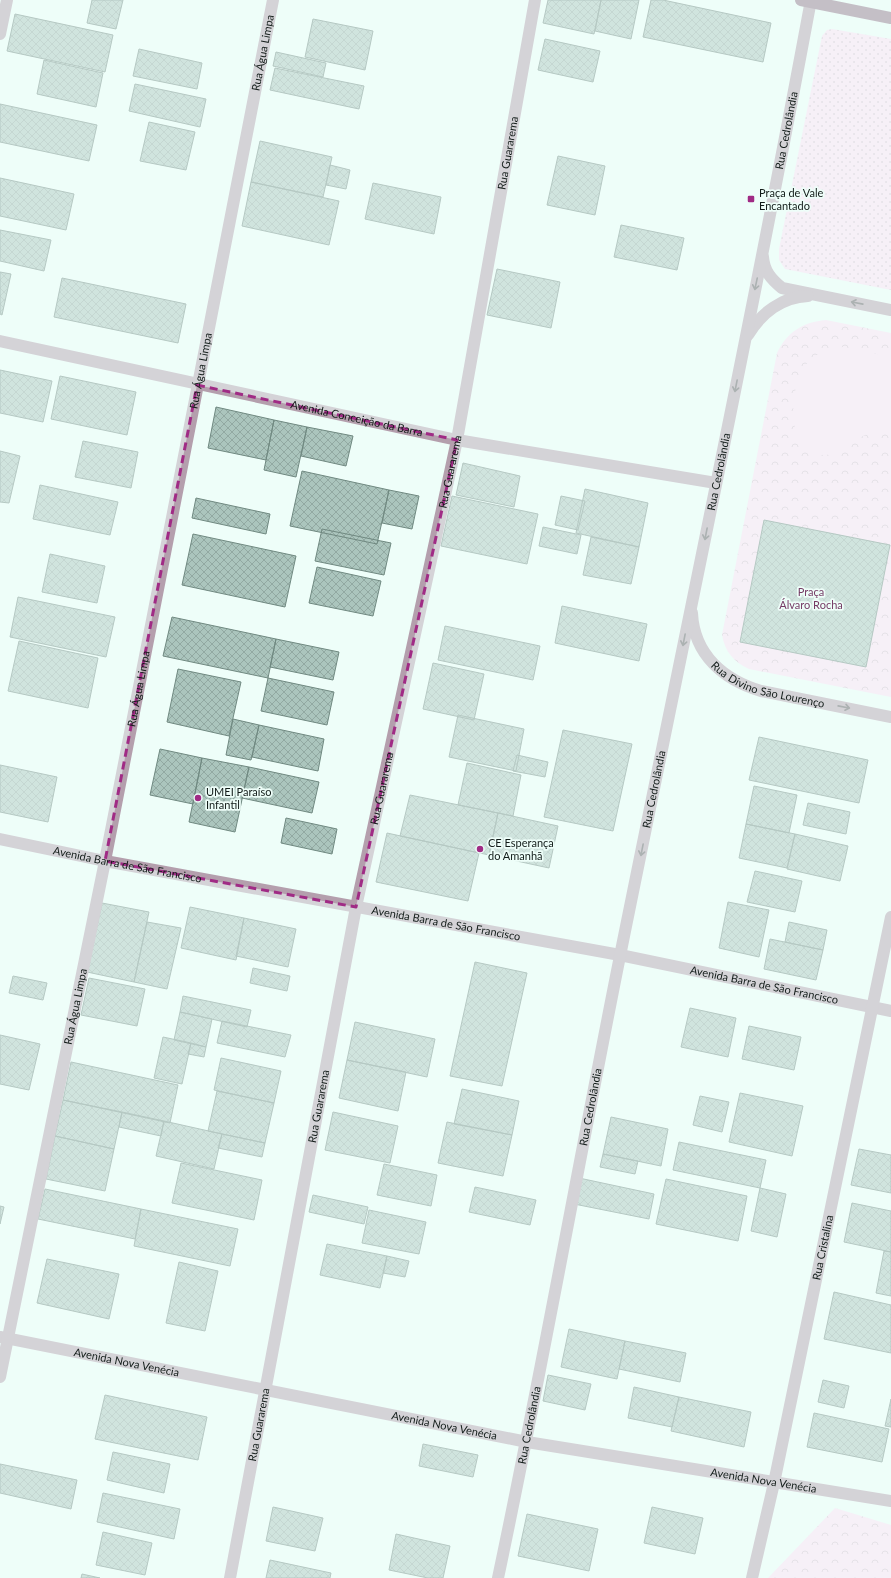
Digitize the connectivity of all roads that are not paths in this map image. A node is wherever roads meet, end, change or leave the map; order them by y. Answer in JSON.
{"nodes":[{"id":1,"x":6,"y":0,"type":"edge"},
{"id":2,"x":272,"y":0,"type":"edge"},
{"id":3,"x":535,"y":0,"type":"edge"},
{"id":4,"x":808,"y":1,"type":"edge"},
{"id":5,"x":891,"y":18,"type":"edge"},
{"id":6,"x":0,"y":34,"type":"edge"},
{"id":7,"x":764,"y":246,"type":"junction"},
{"id":8,"x":823,"y":296,"type":"junction"},
{"id":9,"x":891,"y":310,"type":"edge"},
{"id":10,"x":0,"y":341,"type":"edge"},
{"id":11,"x":743,"y":348,"type":"junction"},
{"id":12,"x":197,"y":385,"type":"junction"},
{"id":13,"x":457,"y":440,"type":"junction"},
{"id":14,"x":716,"y":482,"type":"junction"},
{"id":15,"x":692,"y":602,"type":"junction"},
{"id":16,"x":891,"y":716,"type":"edge"},
{"id":17,"x":0,"y":839,"type":"edge"},
{"id":18,"x":105,"y":861,"type":"junction"},
{"id":19,"x":356,"y":908,"type":"junction"},
{"id":20,"x":891,"y":917,"type":"edge"},
{"id":21,"x":620,"y":955,"type":"junction"},
{"id":22,"x":873,"y":1008,"type":"junction"},
{"id":23,"x":891,"y":1011,"type":"edge"},
{"id":24,"x":4,"y":1338,"type":"edge"},
{"id":25,"x":0,"y":1377,"type":"edge"},
{"id":26,"x":266,"y":1389,"type":"junction"},
{"id":27,"x":527,"y":1442,"type":"junction"},
{"id":28,"x":774,"y":1483,"type":"junction"},
{"id":29,"x":891,"y":1501,"type":"edge"},
{"id":30,"x":230,"y":1578,"type":"edge"},
{"id":31,"x":498,"y":1578,"type":"edge"},
{"id":32,"x":752,"y":1578,"type":"edge"}],
"edges":[{"from":1,"to":6,"type":"street"},
{"from":2,"to":12,"type":"street","name":"Rua Água Limpa"},
{"from":3,"to":13,"type":"street","name":"Rua Guararema"},
{"from":4,"to":5,"type":"main road"},
{"from":4,"to":7,"type":"street","name":"Rua Cedrolândia"},
{"from":7,"to":8,"type":"street"},
{"from":7,"to":11,"type":"street","name":"Rua Cedrolândia","one_way":true},
{"from":9,"to":8,"type":"street","one_way":true},
{"from":8,"to":11,"type":"street"},
{"from":10,"to":12,"type":"street","name":"Avenida Conceição da Barra"},
{"from":11,"to":14,"type":"street","name":"Rua Cedrolândia","one_way":true},
{"from":12,"to":13,"type":"street","name":"Avenida Conceição da Barra"},
{"from":12,"to":18,"type":"street","name":"Rua Água Limpa"},
{"from":13,"to":14,"type":"street","name":"Avenida Conceição da Barra"},
{"from":13,"to":19,"type":"street","name":"Rua Guararema"},
{"from":14,"to":15,"type":"street","name":"Rua Cedrolândia","one_way":true},
{"from":15,"to":16,"type":"street","name":"Rua Divino São Lourenço","one_way":true},
{"from":15,"to":21,"type":"street","name":"Rua Cedrolândia","one_way":true},
{"from":17,"to":18,"type":"street","name":"Avenida Barra de São Francisco"},
{"from":18,"to":19,"type":"street","name":"Avenida Barra de São Francisco"},
{"from":18,"to":24,"type":"street","name":"Rua Água Limpa"},
{"from":19,"to":21,"type":"street","name":"Avenida Barra de São Francisco"},
{"from":19,"to":26,"type":"street","name":"Rua Guararema"},
{"from":20,"to":22,"type":"street","name":"Rua Cristalina"},
{"from":21,"to":22,"type":"street","name":"Avenida Barra de São Francisco"},
{"from":21,"to":27,"type":"street","name":"Rua Cedrolândia"},
{"from":22,"to":23,"type":"street","name":"Avenida Barra de São Francisco"},
{"from":22,"to":28,"type":"street","name":"Rua Cristalina"},
{"from":24,"to":25,"type":"street","name":"Rua Água Limpa"},
{"from":24,"to":26,"type":"street","name":"Avenida Nova Venécia"},
{"from":26,"to":27,"type":"street","name":"Avenida Nova Venécia"},
{"from":26,"to":30,"type":"street","name":"Rua Guararema"},
{"from":27,"to":28,"type":"street","name":"Avenida Nova Venécia"},
{"from":27,"to":31,"type":"street","name":"Rua Cedrolândia"},
{"from":28,"to":29,"type":"street","name":"Avenida Nova Venécia"},
{"from":28,"to":32,"type":"street","name":"Rua Cristalina"}]}
